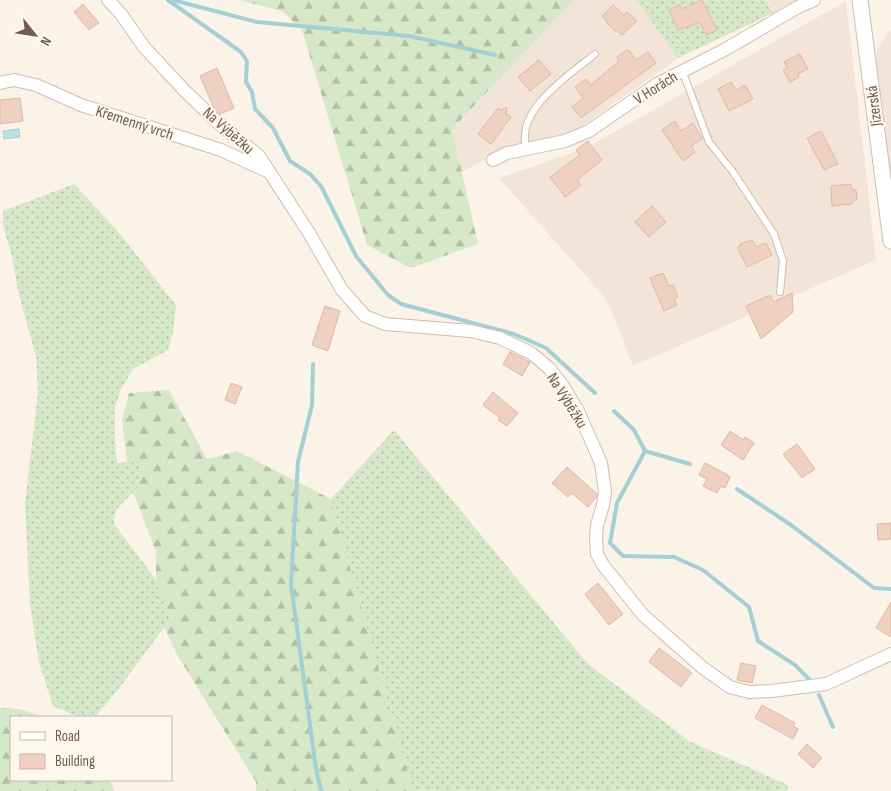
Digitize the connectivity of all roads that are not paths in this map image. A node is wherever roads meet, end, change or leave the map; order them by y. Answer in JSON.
{"nodes":[{"id":1,"x":108,"y":0,"type":"edge"},
{"id":2,"x":814,"y":0,"type":"edge"},
{"id":3,"x":860,"y":0,"type":"edge"},
{"id":4,"x":595,"y":54,"type":"dead end"},
{"id":5,"x":682,"y":70,"type":"junction"},
{"id":6,"x":0,"y":83,"type":"edge"},
{"id":7,"x":527,"y":150,"type":"junction"},
{"id":8,"x":493,"y":160,"type":"dead end"},
{"id":9,"x":269,"y":172,"type":"junction"},
{"id":10,"x":891,"y":241,"type":"edge"},
{"id":11,"x":780,"y":292,"type":"dead end"},
{"id":12,"x":891,"y":654,"type":"edge"}],
"edges":[{"from":1,"to":9,"type":"street","name":"Na Výběžku"},
{"from":2,"to":5,"type":"street","name":"V Horách"},
{"from":3,"to":10,"type":"street","name":"Jizerská"},
{"from":4,"to":7,"type":"lane"},
{"from":5,"to":7,"type":"street","name":"V Horách"},
{"from":5,"to":11,"type":"lane"},
{"from":6,"to":9,"type":"street","name":"Křemenný vrch"},
{"from":7,"to":8,"type":"street","name":"V Horách"},
{"from":9,"to":12,"type":"street","name":"Na Výběžku"}]}
